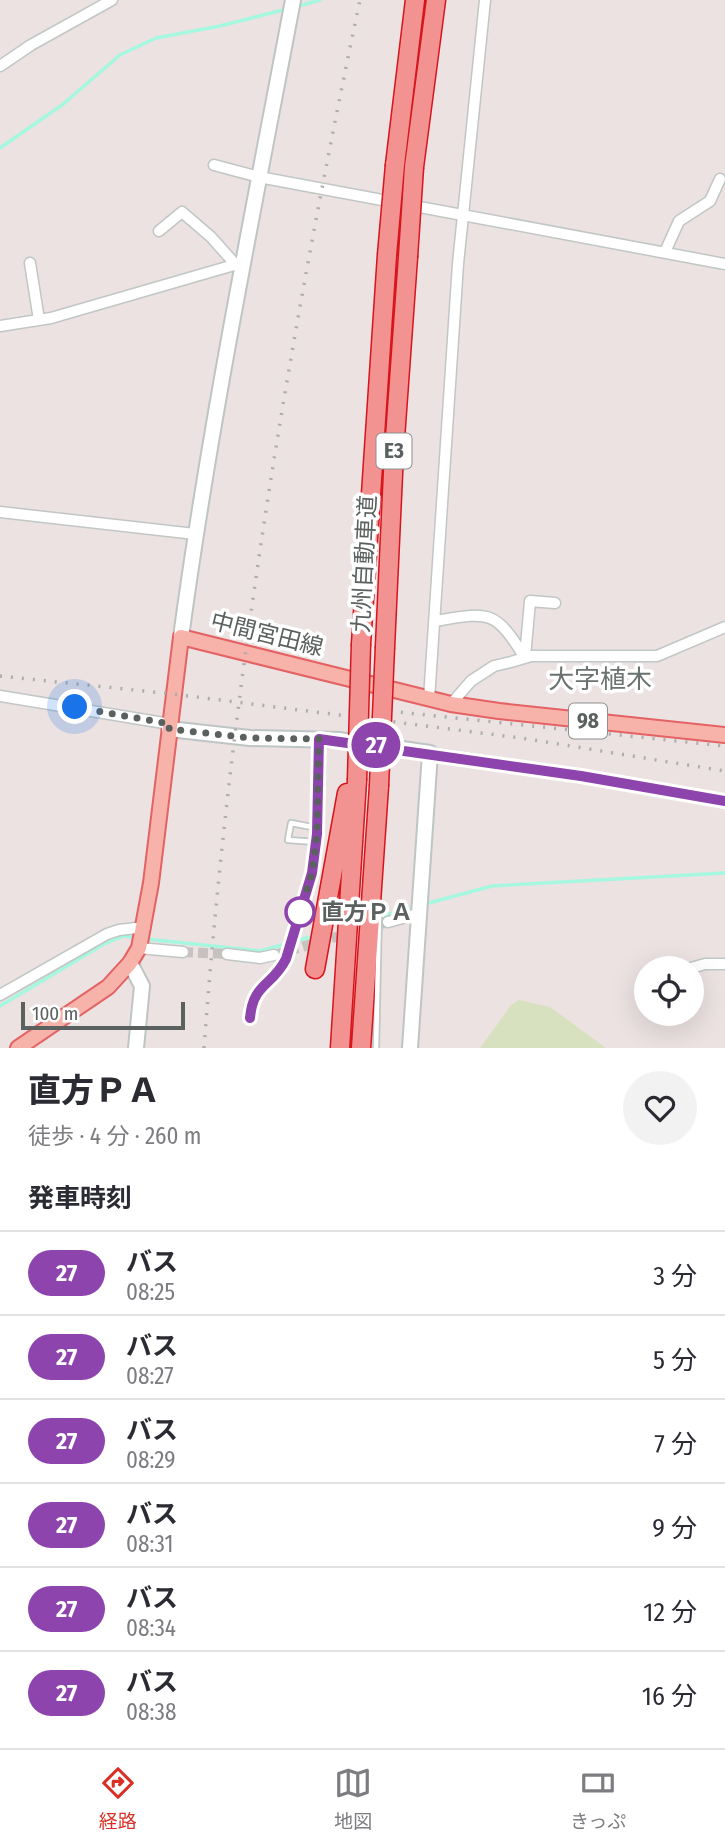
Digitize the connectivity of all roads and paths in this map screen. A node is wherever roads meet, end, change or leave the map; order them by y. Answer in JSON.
{"nodes":[{"id":1,"x":112,"y":0,"type":"edge"},
{"id":2,"x":293,"y":0,"type":"edge"},
{"id":3,"x":415,"y":0,"type":"edge"},
{"id":4,"x":436,"y":0,"type":"edge"},
{"id":5,"x":485,"y":0,"type":"edge"},
{"id":6,"x":0,"y":66,"type":"edge"},
{"id":7,"x":214,"y":165,"type":"dead end"},
{"id":8,"x":258,"y":177,"type":"junction"},
{"id":9,"x":720,"y":179,"type":"dead end"},
{"id":10,"x":463,"y":215,"type":"junction"},
{"id":11,"x":159,"y":231,"type":"dead end"},
{"id":12,"x":665,"y":252,"type":"junction"},
{"id":13,"x":30,"y":263,"type":"dead end"},
{"id":14,"x":238,"y":264,"type":"junction"},
{"id":15,"x":725,"y":264,"type":"edge"},
{"id":16,"x":39,"y":320,"type":"junction"},
{"id":17,"x":0,"y":326,"type":"edge"},
{"id":18,"x":0,"y":512,"type":"edge"},
{"id":19,"x":195,"y":534,"type":"junction"},
{"id":20,"x":555,"y":603,"type":"dead end"},
{"id":21,"x":435,"y":621,"type":"junction"},
{"id":22,"x":725,"y":627,"type":"edge"},
{"id":23,"x":181,"y":637,"type":"junction"},
{"id":24,"x":525,"y":658,"type":"junction"},
{"id":25,"x":0,"y":696,"type":"edge"},
{"id":26,"x":429,"y":699,"type":"junction"},
{"id":27,"x":451,"y":704,"type":"junction"},
{"id":28,"x":169,"y":726,"type":"junction"},
{"id":29,"x":725,"y":736,"type":"edge"},
{"id":30,"x":319,"y":739,"type":"junction"},
{"id":31,"x":430,"y":753,"type":"junction"},
{"id":32,"x":353,"y":780,"type":"junction"},
{"id":33,"x":725,"y":801,"type":"edge"},
{"id":34,"x":317,"y":828,"type":"junction"},
{"id":35,"x":376,"y":828,"type":"junction"},
{"id":36,"x":316,"y":842,"type":"junction"},
{"id":37,"x":421,"y":913,"type":"junction"},
{"id":38,"x":388,"y":922,"type":"tunnel mouth"},
{"id":39,"x":145,"y":927,"type":"junction"},
{"id":40,"x":139,"y":948,"type":"junction"},
{"id":41,"x":183,"y":952,"type":"tunnel mouth"},
{"id":42,"x":227,"y":954,"type":"tunnel mouth"},
{"id":43,"x":274,"y":955,"type":"tunnel mouth"},
{"id":44,"x":130,"y":963,"type":"junction"},
{"id":45,"x":704,"y":964,"type":"edge"},
{"id":46,"x":725,"y":964,"type":"edge"},
{"id":47,"x":315,"y":969,"type":"dead end"},
{"id":48,"x":0,"y":995,"type":"edge"},
{"id":49,"x":250,"y":1018,"type":"dead end"},
{"id":50,"x":18,"y":1048,"type":"edge"},
{"id":51,"x":136,"y":1048,"type":"edge"},
{"id":52,"x":340,"y":1048,"type":"edge"},
{"id":53,"x":361,"y":1048,"type":"edge"},
{"id":54,"x":376,"y":1048,"type":"edge"},
{"id":55,"x":410,"y":1048,"type":"edge"}],
"edges":[{"from":1,"to":6,"type":"street"},
{"from":2,"to":8,"type":"street"},
{"from":3,"to":32,"type":"highway","name":"九州自動車道","number":"E3","bridge":true},
{"from":4,"to":35,"type":"highway","name":"九州自動車道","number":"E3","bridge":true},
{"from":5,"to":10,"type":"street"},
{"from":7,"to":8,"type":"street"},
{"from":8,"to":10,"type":"street"},
{"from":8,"to":14,"type":"street"},
{"from":9,"to":12,"type":"street"},
{"from":10,"to":12,"type":"street"},
{"from":10,"to":21,"type":"street"},
{"from":11,"to":14,"type":"street"},
{"from":12,"to":15,"type":"street"},
{"from":13,"to":16,"type":"street"},
{"from":14,"to":16,"type":"street"},
{"from":14,"to":19,"type":"street"},
{"from":16,"to":17,"type":"street"},
{"from":18,"to":19,"type":"street"},
{"from":19,"to":23,"type":"street"},
{"from":20,"to":24,"type":"street"},
{"from":21,"to":24,"type":"street"},
{"from":21,"to":26,"type":"street"},
{"from":22,"to":24,"type":"street"},
{"from":23,"to":26,"type":"main road","name":"中間宮田線","number":"98"},
{"from":23,"to":28,"type":"main road","name":"中間宮田線"},
{"from":24,"to":27,"type":"street"},
{"from":25,"to":28,"type":"street"},
{"from":26,"to":27,"type":"main road","name":"中間宮田線","number":"98"},
{"from":27,"to":29,"type":"main road","name":"中間宮田線","number":"98"},
{"from":28,"to":30,"type":"street"},
{"from":28,"to":39,"type":"main road","name":"中間宮田線"},
{"from":30,"to":31,"type":"street"},
{"from":30,"to":34,"type":"lane"},
{"from":31,"to":33,"type":"street"},
{"from":31,"to":37,"type":"street"},
{"from":32,"to":47,"type":"highway"},
{"from":32,"to":52,"type":"highway","name":"九州自動車道","number":"E3"},
{"from":34,"to":36,"type":"lane"},
{"from":34,"to":36,"type":"lane"},
{"from":35,"to":53,"type":"highway","name":"九州自動車道","number":"E3"},
{"from":35,"to":54,"type":"lane"},
{"from":36,"to":49,"type":"lane"},
{"from":37,"to":38,"type":"street"},
{"from":37,"to":55,"type":"street"},
{"from":39,"to":40,"type":"main road","name":"中間宮田線"},
{"from":39,"to":48,"type":"street"},
{"from":40,"to":41,"type":"street"},
{"from":40,"to":44,"type":"main road","name":"中間宮田線"},
{"from":42,"to":43,"type":"street"},
{"from":44,"to":50,"type":"main road","name":"中間宮田線"},
{"from":44,"to":51,"type":"street"},
{"from":45,"to":46,"type":"street"}]}
